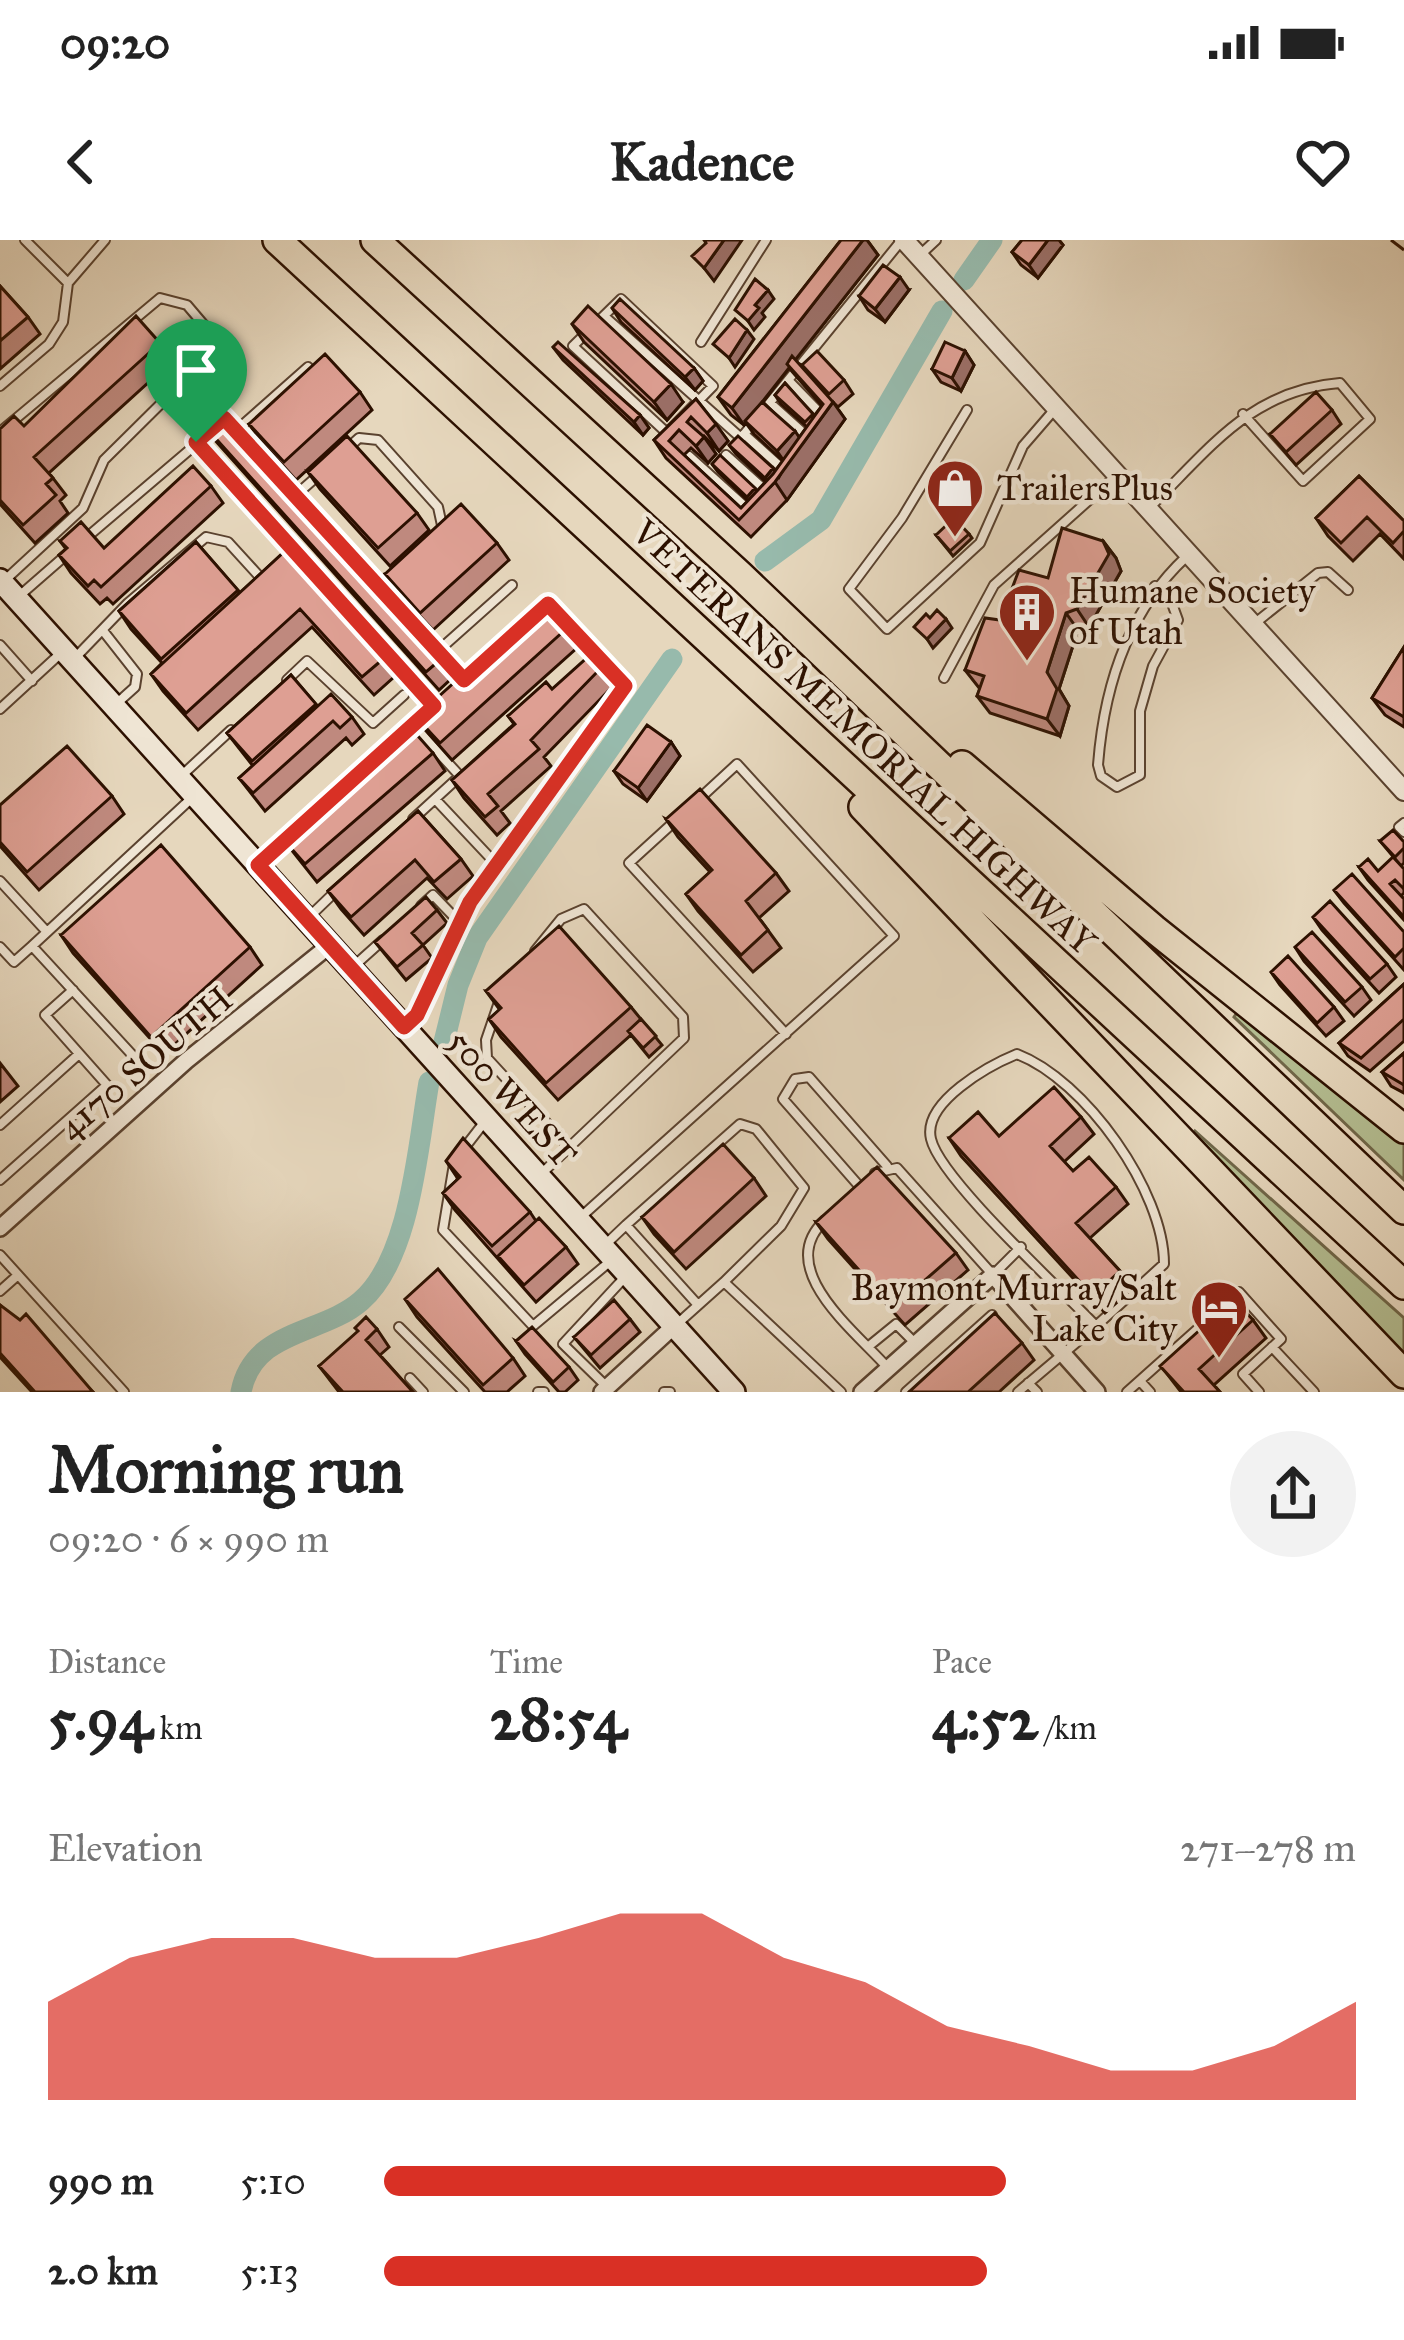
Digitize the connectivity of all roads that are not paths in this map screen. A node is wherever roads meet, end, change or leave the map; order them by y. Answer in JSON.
{"nodes":[{"id":1,"x":25,"y":240,"type":"edge"},
{"id":2,"x":105,"y":240,"type":"edge"},
{"id":3,"x":277,"y":240,"type":"edge"},
{"id":4,"x":375,"y":240,"type":"edge"},
{"id":5,"x":766,"y":240,"type":"edge"},
{"id":6,"x":903,"y":240,"type":"edge"},
{"id":7,"x":936,"y":240,"type":"edge"},
{"id":8,"x":919,"y":256,"type":"junction"},
{"id":9,"x":68,"y":283,"type":"junction"},
{"id":10,"x":604,"y":316,"type":"junction"},
{"id":11,"x":700,"y":342,"type":"dead end"},
{"id":12,"x":308,"y":367,"type":"edge"},
{"id":13,"x":788,"y":380,"type":"junction"},
{"id":14,"x":0,"y":386,"type":"edge"},
{"id":15,"x":698,"y":402,"type":"junction"},
{"id":16,"x":770,"y":403,"type":"junction"},
{"id":17,"x":1056,"y":407,"type":"junction"},
{"id":18,"x":727,"y":409,"type":"edge"},
{"id":19,"x":967,"y":410,"type":"dead end"},
{"id":20,"x":1243,"y":414,"type":"junction"},
{"id":21,"x":718,"y":419,"type":"junction"},
{"id":22,"x":238,"y":429,"type":"junction"},
{"id":23,"x":0,"y":432,"type":"edge"},
{"id":24,"x":742,"y":436,"type":"junction"},
{"id":25,"x":196,"y":442,"type":"junction"},
{"id":26,"x":813,"y":442,"type":"junction"},
{"id":27,"x":343,"y":452,"type":"edge"},
{"id":28,"x":726,"y":454,"type":"junction"},
{"id":29,"x":689,"y":456,"type":"edge"},
{"id":30,"x":328,"y":466,"type":"edge"},
{"id":31,"x":709,"y":473,"type":"junction"},
{"id":32,"x":788,"y":474,"type":"junction"},
{"id":33,"x":1117,"y":476,"type":"junction"},
{"id":34,"x":297,"y":494,"type":"junction"},
{"id":35,"x":771,"y":495,"type":"junction"},
{"id":36,"x":1148,"y":509,"type":"junction"},
{"id":37,"x":428,"y":546,"type":"edge"},
{"id":38,"x":1189,"y":554,"type":"junction"},
{"id":39,"x":397,"y":574,"type":"edge"},
{"id":40,"x":740,"y":575,"type":"junction"},
{"id":41,"x":260,"y":576,"type":"edge"},
{"id":42,"x":512,"y":585,"type":"dead end"},
{"id":43,"x":1155,"y":586,"type":"junction"},
{"id":44,"x":6,"y":587,"type":"edge"},
{"id":45,"x":381,"y":588,"type":"junction"},
{"id":46,"x":1348,"y":590,"type":"dead end"},
{"id":47,"x":531,"y":619,"type":"edge"},
{"id":48,"x":1253,"y":626,"type":"junction"},
{"id":49,"x":694,"y":631,"type":"junction"},
{"id":50,"x":104,"y":632,"type":"junction"},
{"id":51,"x":0,"y":645,"type":"edge"},
{"id":52,"x":438,"y":651,"type":"junction"},
{"id":53,"x":594,"y":653,"type":"junction"},
{"id":54,"x":69,"y":655,"type":"junction"},
{"id":55,"x":480,"y":664,"type":"edge"},
{"id":56,"x":578,"y":668,"type":"edge"},
{"id":57,"x":944,"y":679,"type":"dead end"},
{"id":58,"x":32,"y":680,"type":"junction"},
{"id":59,"x":464,"y":680,"type":"junction"},
{"id":60,"x":275,"y":691,"type":"edge"},
{"id":61,"x":404,"y":694,"type":"dead end"},
{"id":62,"x":114,"y":706,"type":"junction"},
{"id":63,"x":434,"y":706,"type":"junction"},
{"id":64,"x":0,"y":709,"type":"edge"},
{"id":65,"x":243,"y":720,"type":"edge"},
{"id":66,"x":413,"y":725,"type":"junction"},
{"id":67,"x":397,"y":739,"type":"edge"},
{"id":68,"x":477,"y":760,"type":"edge"},
{"id":69,"x":460,"y":776,"type":"junction"},
{"id":70,"x":179,"y":778,"type":"junction"},
{"id":71,"x":1404,"y":791,"type":"edge"},
{"id":72,"x":195,"y":795,"type":"junction"},
{"id":73,"x":435,"y":799,"type":"junction"},
{"id":74,"x":302,"y":825,"type":"edge"},
{"id":75,"x":402,"y":830,"type":"edge"},
{"id":76,"x":496,"y":864,"type":"junction"},
{"id":77,"x":258,"y":865,"type":"junction"},
{"id":78,"x":352,"y":876,"type":"edge"},
{"id":79,"x":0,"y":881,"type":"edge"},
{"id":80,"x":416,"y":910,"type":"edge"},
{"id":81,"x":307,"y":919,"type":"junction"},
{"id":82,"x":458,"y":921,"type":"junction"},
{"id":83,"x":399,"y":926,"type":"edge"},
{"id":84,"x":47,"y":932,"type":"junction"},
{"id":85,"x":330,"y":945,"type":"junction"},
{"id":86,"x":32,"y":946,"type":"junction"},
{"id":87,"x":0,"y":947,"type":"edge"},
{"id":88,"x":524,"y":967,"type":"edge"},
{"id":89,"x":351,"y":968,"type":"junction"},
{"id":90,"x":512,"y":983,"type":"edge"},
{"id":91,"x":73,"y":990,"type":"junction"},
{"id":92,"x":404,"y":1027,"type":"junction"},
{"id":93,"x":786,"y":1034,"type":"junction"},
{"id":94,"x":79,"y":1053,"type":"junction"},
{"id":95,"x":136,"y":1059,"type":"dead end"},
{"id":96,"x":487,"y":1119,"type":"junction"},
{"id":97,"x":0,"y":1125,"type":"edge"},
{"id":98,"x":1404,"y":1129,"type":"edge"},
{"id":99,"x":568,"y":1146,"type":"junction"},
{"id":100,"x":887,"y":1166,"type":"junction"},
{"id":101,"x":538,"y":1177,"type":"junction"},
{"id":102,"x":0,"y":1180,"type":"edge"},
{"id":103,"x":860,"y":1187,"type":"junction"},
{"id":104,"x":844,"y":1202,"type":"edge"},
{"id":105,"x":1404,"y":1210,"type":"edge"},
{"id":106,"x":827,"y":1218,"type":"edge"},
{"id":107,"x":577,"y":1221,"type":"junction"},
{"id":108,"x":626,"y":1225,"type":"junction"},
{"id":109,"x":0,"y":1228,"type":"edge"},
{"id":110,"x":1022,"y":1247,"type":"junction"},
{"id":111,"x":0,"y":1256,"type":"edge"},
{"id":112,"x":614,"y":1261,"type":"junction"},
{"id":113,"x":18,"y":1275,"type":"junction"},
{"id":114,"x":993,"y":1275,"type":"junction"},
{"id":115,"x":724,"y":1282,"type":"junction"},
{"id":116,"x":1404,"y":1285,"type":"edge"},
{"id":117,"x":0,"y":1291,"type":"edge"},
{"id":118,"x":698,"y":1305,"type":"junction"},
{"id":119,"x":992,"y":1315,"type":"edge"},
{"id":120,"x":674,"y":1326,"type":"junction"},
{"id":121,"x":399,"y":1327,"type":"dead end"},
{"id":122,"x":1096,"y":1327,"type":"junction"},
{"id":123,"x":916,"y":1344,"type":"junction"},
{"id":124,"x":869,"y":1346,"type":"junction"},
{"id":125,"x":1272,"y":1347,"type":"junction"},
{"id":126,"x":1062,"y":1353,"type":"junction"},
{"id":127,"x":888,"y":1368,"type":"junction"},
{"id":128,"x":1404,"y":1374,"type":"edge"},
{"id":129,"x":410,"y":1378,"type":"dead end"},
{"id":130,"x":1140,"y":1381,"type":"junction"},
{"id":131,"x":1028,"y":1383,"type":"junction"},
{"id":132,"x":873,"y":1388,"type":"edge"},
{"id":133,"x":604,"y":1390,"type":"edge"},
{"id":134,"x":124,"y":1392,"type":"edge"},
{"id":135,"x":424,"y":1392,"type":"edge"},
{"id":136,"x":464,"y":1392,"type":"edge"},
{"id":137,"x":734,"y":1392,"type":"edge"},
{"id":138,"x":841,"y":1392,"type":"edge"},
{"id":139,"x":906,"y":1392,"type":"edge"},
{"id":140,"x":1018,"y":1392,"type":"edge"},
{"id":141,"x":1036,"y":1392,"type":"edge"},
{"id":142,"x":1097,"y":1392,"type":"edge"},
{"id":143,"x":1127,"y":1392,"type":"edge"},
{"id":144,"x":1150,"y":1392,"type":"edge"},
{"id":145,"x":1259,"y":1392,"type":"edge"},
{"id":146,"x":1314,"y":1392,"type":"edge"}],
"edges":[{"from":1,"to":9,"type":"lane"},
{"from":2,"to":9,"type":"lane"},
{"from":3,"to":49,"type":"highway","name":"VETERANS MEMORIAL HIGHWAY"},
{"from":4,"to":40,"type":"highway","name":"VETERANS MEMORIAL HIGHWAY"},
{"from":5,"to":11,"type":"lane"},
{"from":6,"to":8,"type":"street"},
{"from":6,"to":13,"type":"lane"},
{"from":7,"to":8,"type":"lane"},
{"from":8,"to":17,"type":"street"},
{"from":9,"to":14,"type":"lane"},
{"from":10,"to":15,"type":"lane"},
{"from":10,"to":15,"type":"lane"},
{"from":10,"to":15,"type":"lane"},
{"from":12,"to":22,"type":"lane"},
{"from":13,"to":16,"type":"lane"},
{"from":13,"to":26,"type":"lane"},
{"from":15,"to":21,"type":"lane"},
{"from":16,"to":24,"type":"lane"},
{"from":16,"to":26,"type":"lane"},
{"from":17,"to":19,"type":"lane"},
{"from":17,"to":33,"type":"street"},
{"from":18,"to":21,"type":"lane"},
{"from":20,"to":20,"type":"lane"},
{"from":20,"to":36,"type":"lane"},
{"from":21,"to":24,"type":"lane"},
{"from":22,"to":25,"type":"lane"},
{"from":22,"to":34,"type":"lane"},
{"from":23,"to":44,"type":"lane"},
{"from":24,"to":28,"type":"lane"},
{"from":24,"to":32,"type":"lane"},
{"from":25,"to":44,"type":"lane"},
{"from":25,"to":63,"type":"lane"},
{"from":26,"to":32,"type":"lane"},
{"from":27,"to":37,"type":"lane"},
{"from":28,"to":31,"type":"lane"},
{"from":28,"to":35,"type":"lane"},
{"from":29,"to":31,"type":"lane"},
{"from":30,"to":34,"type":"lane"},
{"from":31,"to":35,"type":"lane"},
{"from":32,"to":35,"type":"lane"},
{"from":33,"to":36,"type":"street"},
{"from":33,"to":57,"type":"lane"},
{"from":34,"to":45,"type":"lane"},
{"from":36,"to":38,"type":"street"},
{"from":38,"to":43,"type":"lane"},
{"from":38,"to":48,"type":"street"},
{"from":39,"to":45,"type":"lane"},
{"from":40,"to":98,"type":"highway"},
{"from":40,"to":105,"type":"highway","name":"VETERANS MEMORIAL HIGHWAY"},
{"from":41,"to":50,"type":"lane"},
{"from":42,"to":52,"type":"lane"},
{"from":43,"to":43,"type":"lane"},
{"from":44,"to":54,"type":"main road","name":"500 WEST"},
{"from":45,"to":52,"type":"lane"},
{"from":46,"to":48,"type":"lane"},
{"from":47,"to":53,"type":"lane"},
{"from":48,"to":71,"type":"street"},
{"from":49,"to":116,"type":"highway","name":"VETERANS MEMORIAL HIGHWAY"},
{"from":49,"to":128,"type":"highway"},
{"from":50,"to":54,"type":"lane"},
{"from":50,"to":62,"type":"lane"},
{"from":51,"to":58,"type":"lane"},
{"from":52,"to":59,"type":"lane"},
{"from":53,"to":56,"type":"lane"},
{"from":53,"to":76,"type":"lane"},
{"from":54,"to":58,"type":"lane"},
{"from":54,"to":62,"type":"main road","name":"500 WEST"},
{"from":55,"to":59,"type":"lane"},
{"from":58,"to":64,"type":"lane"},
{"from":59,"to":63,"type":"lane"},
{"from":60,"to":61,"type":"lane"},
{"from":62,"to":70,"type":"main road","name":"500 WEST"},
{"from":63,"to":66,"type":"lane"},
{"from":65,"to":70,"type":"lane"},
{"from":66,"to":67,"type":"lane"},
{"from":66,"to":69,"type":"lane"},
{"from":68,"to":69,"type":"lane"},
{"from":69,"to":73,"type":"lane"},
{"from":70,"to":72,"type":"main road","name":"500 WEST"},
{"from":72,"to":77,"type":"main road","name":"500 WEST"},
{"from":72,"to":84,"type":"lane"},
{"from":73,"to":75,"type":"lane"},
{"from":73,"to":76,"type":"lane"},
{"from":74,"to":77,"type":"lane"},
{"from":76,"to":82,"type":"lane"},
{"from":77,"to":81,"type":"main road","name":"500 WEST"},
{"from":78,"to":81,"type":"lane"},
{"from":79,"to":84,"type":"lane"},
{"from":80,"to":82,"type":"lane"},
{"from":81,"to":85,"type":"main road","name":"500 WEST"},
{"from":82,"to":92,"type":"lane"},
{"from":83,"to":89,"type":"lane"},
{"from":84,"to":86,"type":"lane"},
{"from":85,"to":89,"type":"main road","name":"500 WEST"},
{"from":85,"to":109,"type":"street","name":"4170 SOUTH"},
{"from":86,"to":87,"type":"lane"},
{"from":86,"to":91,"type":"lane"},
{"from":88,"to":99,"type":"lane"},
{"from":89,"to":92,"type":"main road","name":"500 WEST"},
{"from":90,"to":99,"type":"lane"},
{"from":91,"to":94,"type":"lane"},
{"from":91,"to":95,"type":"lane"},
{"from":92,"to":96,"type":"main road","name":"500 WEST"},
{"from":93,"to":93,"type":"lane"},
{"from":93,"to":107,"type":"lane"},
{"from":94,"to":97,"type":"lane"},
{"from":94,"to":102,"type":"lane"},
{"from":96,"to":101,"type":"main road","name":"500 WEST"},
{"from":96,"to":112,"type":"lane"},
{"from":99,"to":101,"type":"lane"},
{"from":100,"to":103,"type":"lane"},
{"from":100,"to":103,"type":"lane"},
{"from":100,"to":114,"type":"lane"},
{"from":101,"to":107,"type":"main road","name":"500 WEST"},
{"from":103,"to":104,"type":"lane"},
{"from":106,"to":124,"type":"lane"},
{"from":107,"to":112,"type":"main road","name":"500 WEST"},
{"from":108,"to":112,"type":"lane"},
{"from":108,"to":115,"type":"lane"},
{"from":108,"to":118,"type":"lane"},
{"from":110,"to":114,"type":"lane"},
{"from":110,"to":122,"type":"lane"},
{"from":110,"to":122,"type":"lane"},
{"from":111,"to":113,"type":"lane"},
{"from":112,"to":120,"type":"main road","name":"500 WEST"},
{"from":112,"to":133,"type":"lane"},
{"from":113,"to":117,"type":"lane"},
{"from":113,"to":134,"type":"lane"},
{"from":114,"to":123,"type":"street"},
{"from":114,"to":126,"type":"street"},
{"from":115,"to":118,"type":"lane"},
{"from":115,"to":138,"type":"lane"},
{"from":118,"to":120,"type":"lane"},
{"from":119,"to":139,"type":"lane"},
{"from":120,"to":133,"type":"street"},
{"from":120,"to":137,"type":"main road","name":"500 WEST"},
{"from":121,"to":136,"type":"lane"},
{"from":122,"to":126,"type":"lane"},
{"from":123,"to":124,"type":"lane"},
{"from":123,"to":127,"type":"street"},
{"from":124,"to":127,"type":"lane"},
{"from":125,"to":130,"type":"lane"},
{"from":125,"to":145,"type":"lane"},
{"from":125,"to":146,"type":"lane"},
{"from":126,"to":131,"type":"lane"},
{"from":126,"to":142,"type":"street"},
{"from":127,"to":132,"type":"street"},
{"from":129,"to":135,"type":"lane"},
{"from":130,"to":143,"type":"lane"},
{"from":130,"to":144,"type":"lane"},
{"from":131,"to":140,"type":"lane"},
{"from":131,"to":141,"type":"lane"}]}
